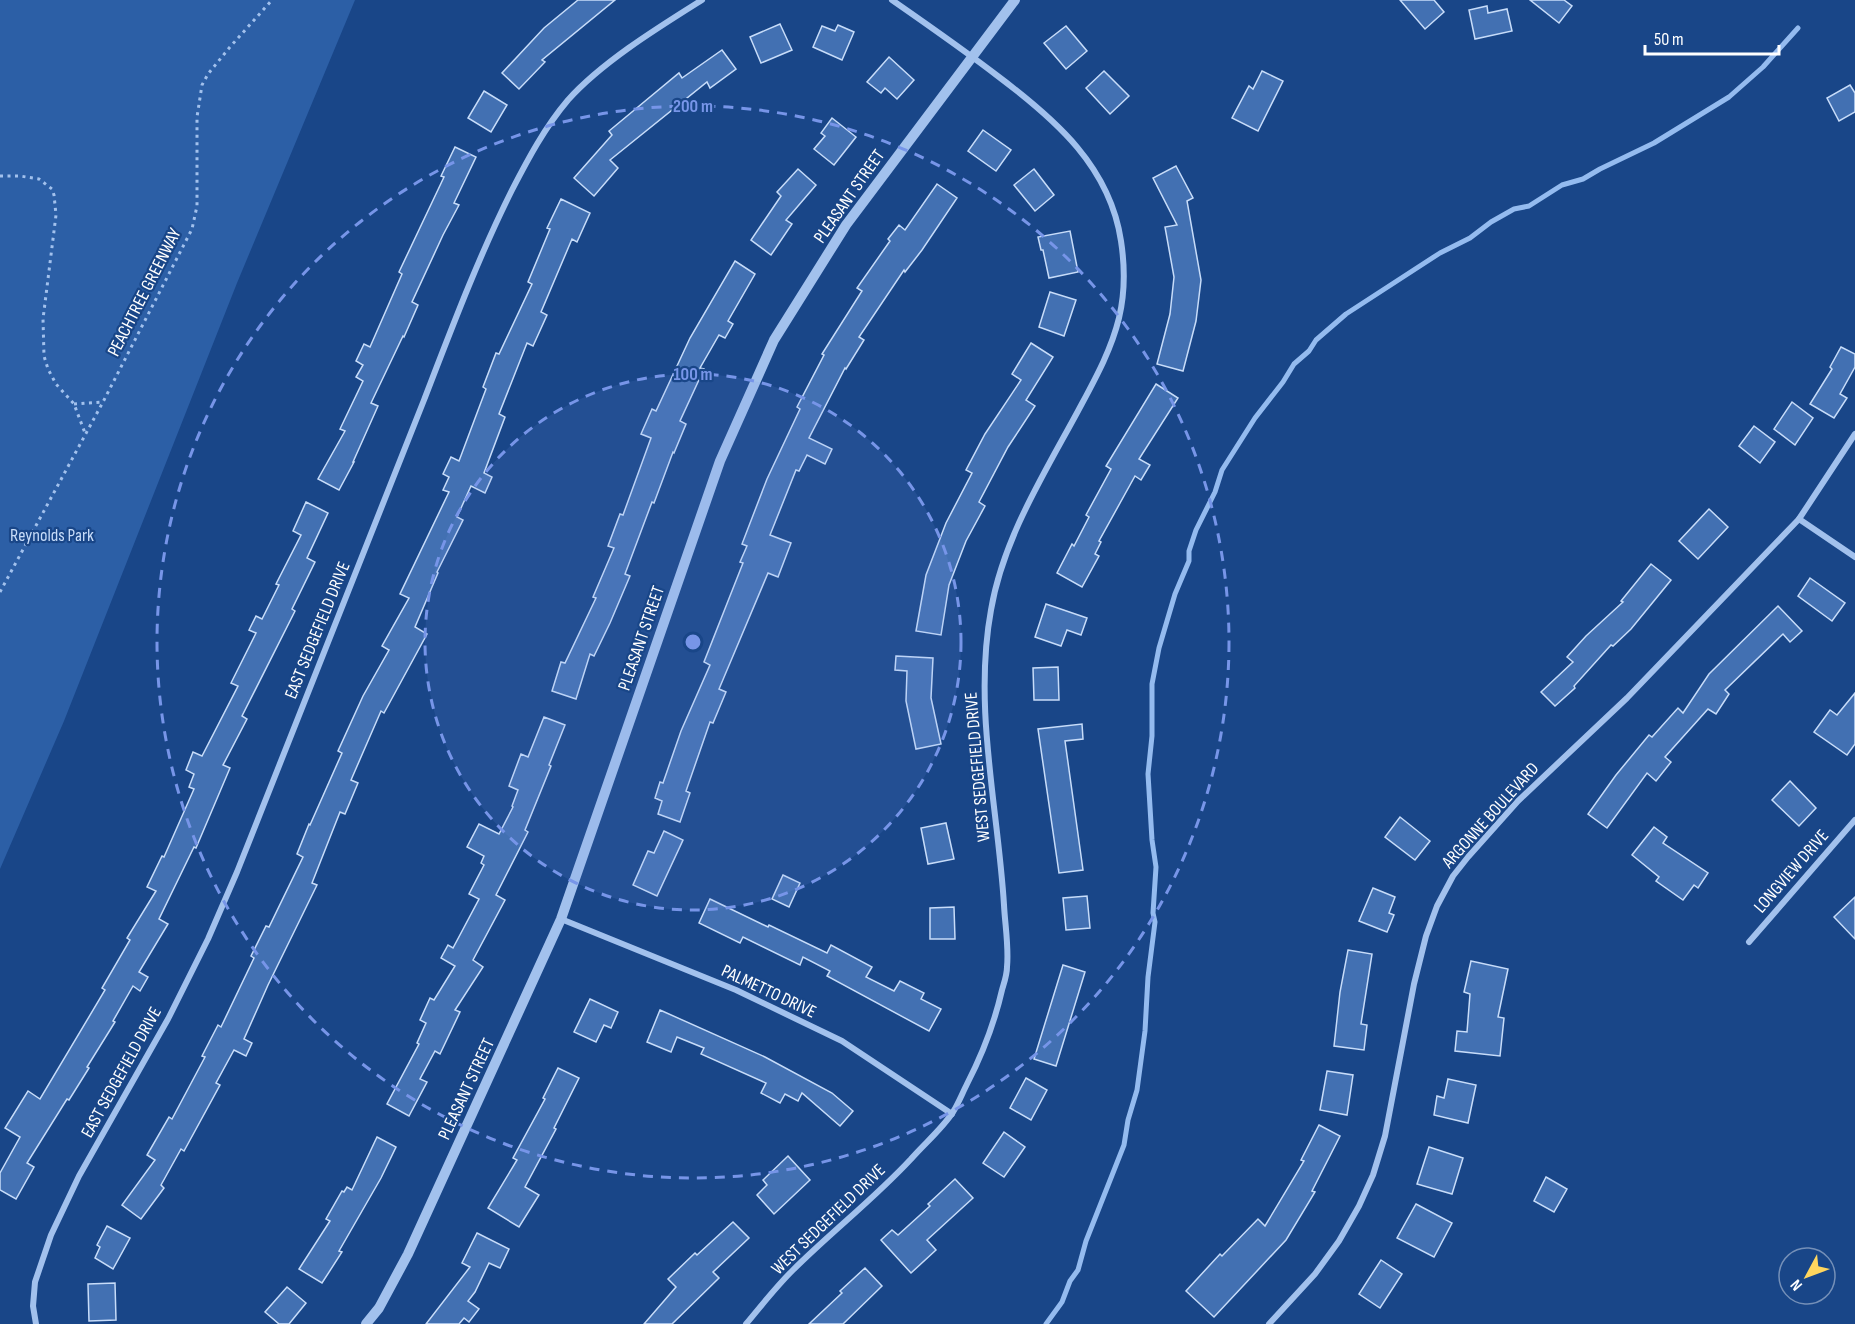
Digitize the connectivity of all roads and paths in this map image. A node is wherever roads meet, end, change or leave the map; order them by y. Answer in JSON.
{"nodes":[{"id":1,"x":272,"y":0,"type":"edge"},
{"id":2,"x":702,"y":0,"type":"edge"},
{"id":3,"x":892,"y":0,"type":"edge"},
{"id":4,"x":1015,"y":0,"type":"edge"},
{"id":5,"x":972,"y":57,"type":"junction"},
{"id":6,"x":0,"y":176,"type":"edge"},
{"id":7,"x":102,"y":402,"type":"junction"},
{"id":8,"x":74,"y":404,"type":"junction"},
{"id":9,"x":85,"y":433,"type":"junction"},
{"id":10,"x":1855,"y":434,"type":"edge"},
{"id":11,"x":1799,"y":519,"type":"junction"},
{"id":12,"x":1855,"y":557,"type":"edge"},
{"id":13,"x":0,"y":592,"type":"edge"},
{"id":14,"x":1855,"y":820,"type":"edge"},
{"id":15,"x":561,"y":919,"type":"junction"},
{"id":16,"x":1749,"y":942,"type":"dead end"},
{"id":17,"x":952,"y":1114,"type":"junction"},
{"id":18,"x":36,"y":1324,"type":"edge"},
{"id":19,"x":366,"y":1324,"type":"edge"},
{"id":20,"x":746,"y":1324,"type":"edge"},
{"id":21,"x":1269,"y":1324,"type":"edge"}],
"edges":[{"from":1,"to":7,"type":"path","name":"PEACHTREE GREENWAY"},
{"from":2,"to":18,"type":"street","name":"EAST SEDGEFIELD DRIVE"},
{"from":3,"to":5,"type":"street"},
{"from":4,"to":5,"type":"street","name":"PLEASANT STREET"},
{"from":5,"to":15,"type":"street","name":"PLEASANT STREET"},
{"from":5,"to":17,"type":"street","name":"WEST SEDGEFIELD DRIVE"},
{"from":6,"to":8,"type":"path"},
{"from":7,"to":8,"type":"path"},
{"from":7,"to":9,"type":"path","name":"PEACHTREE GREENWAY"},
{"from":8,"to":9,"type":"path"},
{"from":9,"to":13,"type":"path","name":"PEACHTREE GREENWAY"},
{"from":10,"to":11,"type":"street","name":"ARGONNE BOULEVARD"},
{"from":11,"to":12,"type":"street"},
{"from":11,"to":21,"type":"street","name":"ARGONNE BOULEVARD"},
{"from":14,"to":16,"type":"street","name":"LONGVIEW DRIVE"},
{"from":15,"to":17,"type":"street","name":"PALMETTO DRIVE"},
{"from":15,"to":19,"type":"street","name":"PLEASANT STREET"},
{"from":17,"to":20,"type":"street","name":"WEST SEDGEFIELD DRIVE"}]}
